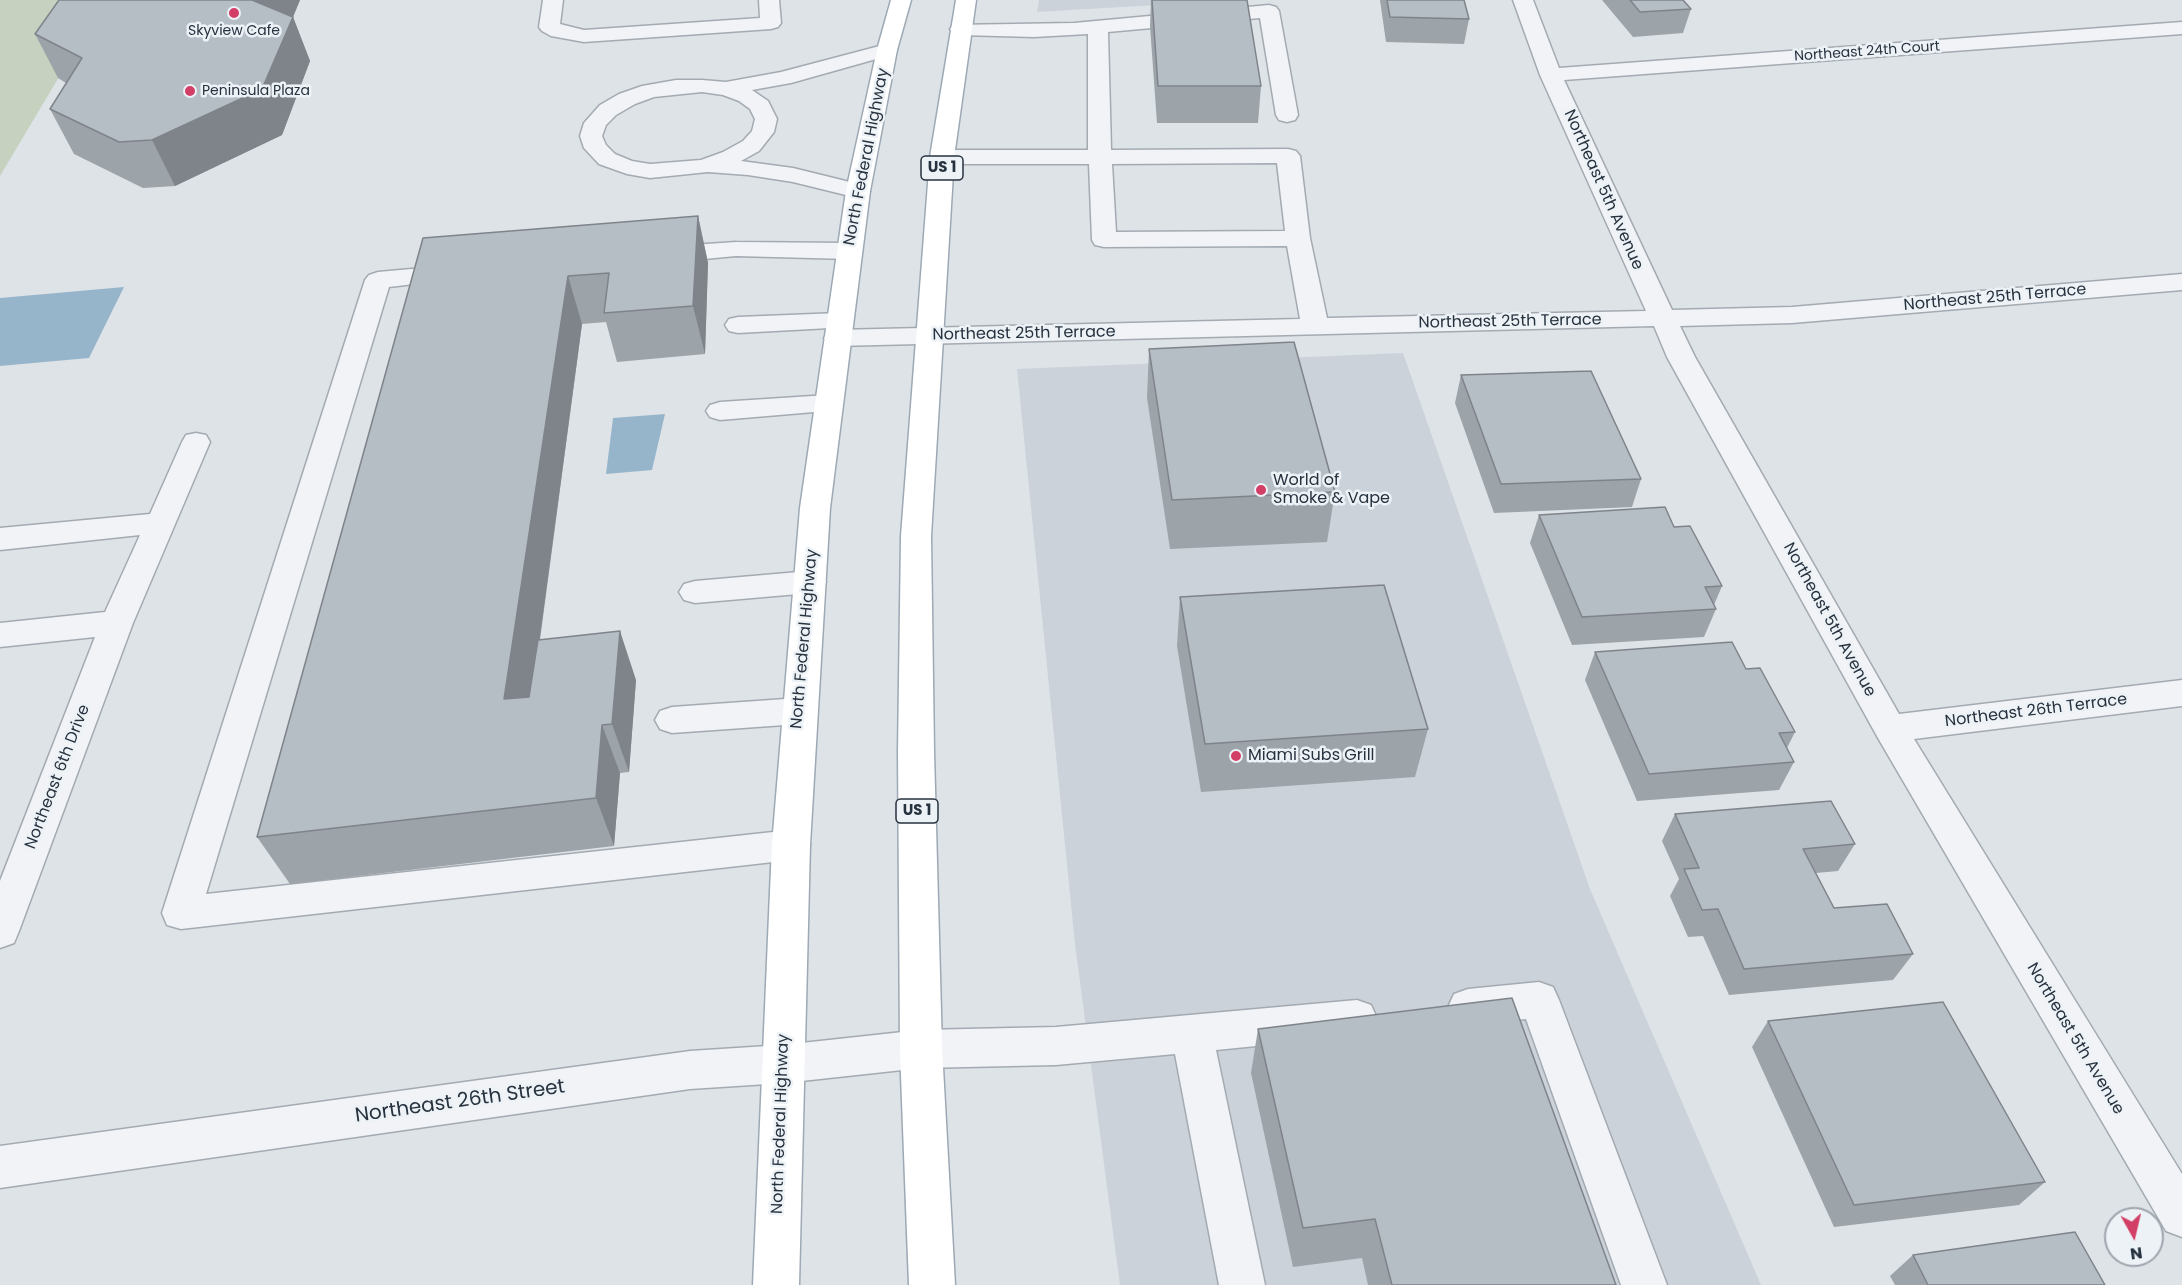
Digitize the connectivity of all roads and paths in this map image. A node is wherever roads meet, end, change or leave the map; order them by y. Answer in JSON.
{"nodes":[{"id":1,"x":553,"y":0,"type":"edge"},
{"id":2,"x":769,"y":0,"type":"edge"},
{"id":3,"x":901,"y":0,"type":"edge"},
{"id":4,"x":966,"y":0,"type":"edge"},
{"id":5,"x":1523,"y":0,"type":"edge"},
{"id":6,"x":1098,"y":27,"type":"junction"},
{"id":7,"x":2182,"y":28,"type":"edge"},
{"id":8,"x":960,"y":29,"type":"junction"},
{"id":9,"x":887,"y":50,"type":"junction"},
{"id":10,"x":1551,"y":75,"type":"junction"},
{"id":11,"x":726,"y":89,"type":"junction"},
{"id":12,"x":1287,"y":115,"type":"dead end"},
{"id":13,"x":942,"y":157,"type":"junction"},
{"id":14,"x":1100,"y":157,"type":"junction"},
{"id":15,"x":705,"y":166,"type":"junction"},
{"id":16,"x":858,"y":191,"type":"junction"},
{"id":17,"x":1298,"y":238,"type":"junction"},
{"id":18,"x":849,"y":251,"type":"junction"},
{"id":19,"x":628,"y":258,"type":"edge"},
{"id":20,"x":485,"y":270,"type":"edge"},
{"id":21,"x":2182,"y":282,"type":"edge"},
{"id":22,"x":1662,"y":318,"type":"junction"},
{"id":23,"x":738,"y":325,"type":"dead end"},
{"id":24,"x":1316,"y":327,"type":"junction"},
{"id":25,"x":838,"y":330,"type":"junction"},
{"id":26,"x":928,"y":336,"type":"junction"},
{"id":27,"x":828,"y":404,"type":"junction"},
{"id":28,"x":720,"y":411,"type":"dead end"},
{"id":29,"x":196,"y":442,"type":"dead end"},
{"id":30,"x":160,"y":523,"type":"junction"},
{"id":31,"x":0,"y":539,"type":"edge"},
{"id":32,"x":810,"y":582,"type":"junction"},
{"id":33,"x":695,"y":592,"type":"dead end"},
{"id":34,"x":117,"y":623,"type":"junction"},
{"id":35,"x":0,"y":635,"type":"edge"},
{"id":36,"x":2182,"y":693,"type":"edge"},
{"id":37,"x":799,"y":711,"type":"junction"},
{"id":38,"x":672,"y":720,"type":"dead end"},
{"id":39,"x":1890,"y":729,"type":"junction"},
{"id":40,"x":791,"y":845,"type":"junction"},
{"id":41,"x":0,"y":931,"type":"edge"},
{"id":42,"x":1435,"y":1010,"type":"edge"},
{"id":43,"x":1389,"y":1015,"type":"edge"},
{"id":44,"x":1192,"y":1034,"type":"junction"},
{"id":45,"x":921,"y":1049,"type":"junction"},
{"id":46,"x":783,"y":1064,"type":"junction"},
{"id":47,"x":0,"y":1167,"type":"edge"},
{"id":48,"x":2182,"y":1215,"type":"edge"},
{"id":49,"x":776,"y":1285,"type":"edge"},
{"id":50,"x":932,"y":1285,"type":"edge"},
{"id":51,"x":1242,"y":1285,"type":"edge"},
{"id":52,"x":1644,"y":1285,"type":"edge"}],
"edges":[{"from":1,"to":2,"type":"street"},
{"from":3,"to":9,"type":"main road","name":"North Federal Highway"},
{"from":4,"to":8,"type":"main road","number":"US 1"},
{"from":5,"to":10,"type":"street","name":"Northeast 5th Avenue"},
{"from":6,"to":8,"type":"street"},
{"from":6,"to":12,"type":"street"},
{"from":6,"to":14,"type":"street"},
{"from":7,"to":10,"type":"street","name":"Northeast 24th Court"},
{"from":8,"to":13,"type":"main road","number":"US 1"},
{"from":9,"to":11,"type":"street"},
{"from":9,"to":16,"type":"main road","name":"North Federal Highway"},
{"from":10,"to":22,"type":"street","name":"Northeast 5th Avenue"},
{"from":11,"to":15,"type":"street"},
{"from":11,"to":15,"type":"street"},
{"from":13,"to":14,"type":"street"},
{"from":13,"to":26,"type":"main road","number":"US 1"},
{"from":14,"to":17,"type":"street"},
{"from":14,"to":17,"type":"street"},
{"from":15,"to":16,"type":"street"},
{"from":16,"to":18,"type":"main road","name":"North Federal Highway"},
{"from":17,"to":24,"type":"street"},
{"from":18,"to":19,"type":"street"},
{"from":18,"to":25,"type":"main road","name":"North Federal Highway"},
{"from":20,"to":40,"type":"street"},
{"from":21,"to":22,"type":"street","name":"Northeast 25th Terrace"},
{"from":22,"to":24,"type":"street","name":"Northeast 25th Terrace"},
{"from":22,"to":39,"type":"street","name":"Northeast 5th Avenue"},
{"from":23,"to":25,"type":"street","name":"Northeast 25th Terrace"},
{"from":24,"to":26,"type":"street","name":"Northeast 25th Terrace"},
{"from":25,"to":26,"type":"street","name":"Northeast 25th Terrace"},
{"from":25,"to":27,"type":"main road","name":"North Federal Highway"},
{"from":26,"to":45,"type":"main road","number":"US 1"},
{"from":27,"to":28,"type":"street"},
{"from":27,"to":32,"type":"main road","name":"North Federal Highway"},
{"from":29,"to":30,"type":"street","name":"Northeast 6th Drive"},
{"from":30,"to":31,"type":"street"},
{"from":30,"to":34,"type":"street","name":"Northeast 6th Drive"},
{"from":32,"to":33,"type":"street"},
{"from":32,"to":37,"type":"main road","name":"North Federal Highway"},
{"from":34,"to":35,"type":"street"},
{"from":34,"to":41,"type":"street","name":"Northeast 6th Drive"},
{"from":36,"to":39,"type":"street","name":"Northeast 26th Terrace"},
{"from":37,"to":38,"type":"street"},
{"from":37,"to":40,"type":"main road","name":"North Federal Highway"},
{"from":39,"to":48,"type":"street","name":"Northeast 5th Avenue"},
{"from":40,"to":46,"type":"main road","name":"North Federal Highway"},
{"from":42,"to":52,"type":"street"},
{"from":43,"to":44,"type":"street","name":"Northeast 26th Street"},
{"from":44,"to":45,"type":"street","name":"Northeast 26th Street"},
{"from":44,"to":51,"type":"street"},
{"from":45,"to":46,"type":"street","name":"Northeast 26th Street"},
{"from":45,"to":50,"type":"main road","number":"US 1"},
{"from":46,"to":47,"type":"street","name":"Northeast 26th Street"},
{"from":46,"to":49,"type":"main road","name":"North Federal Highway"}]}
